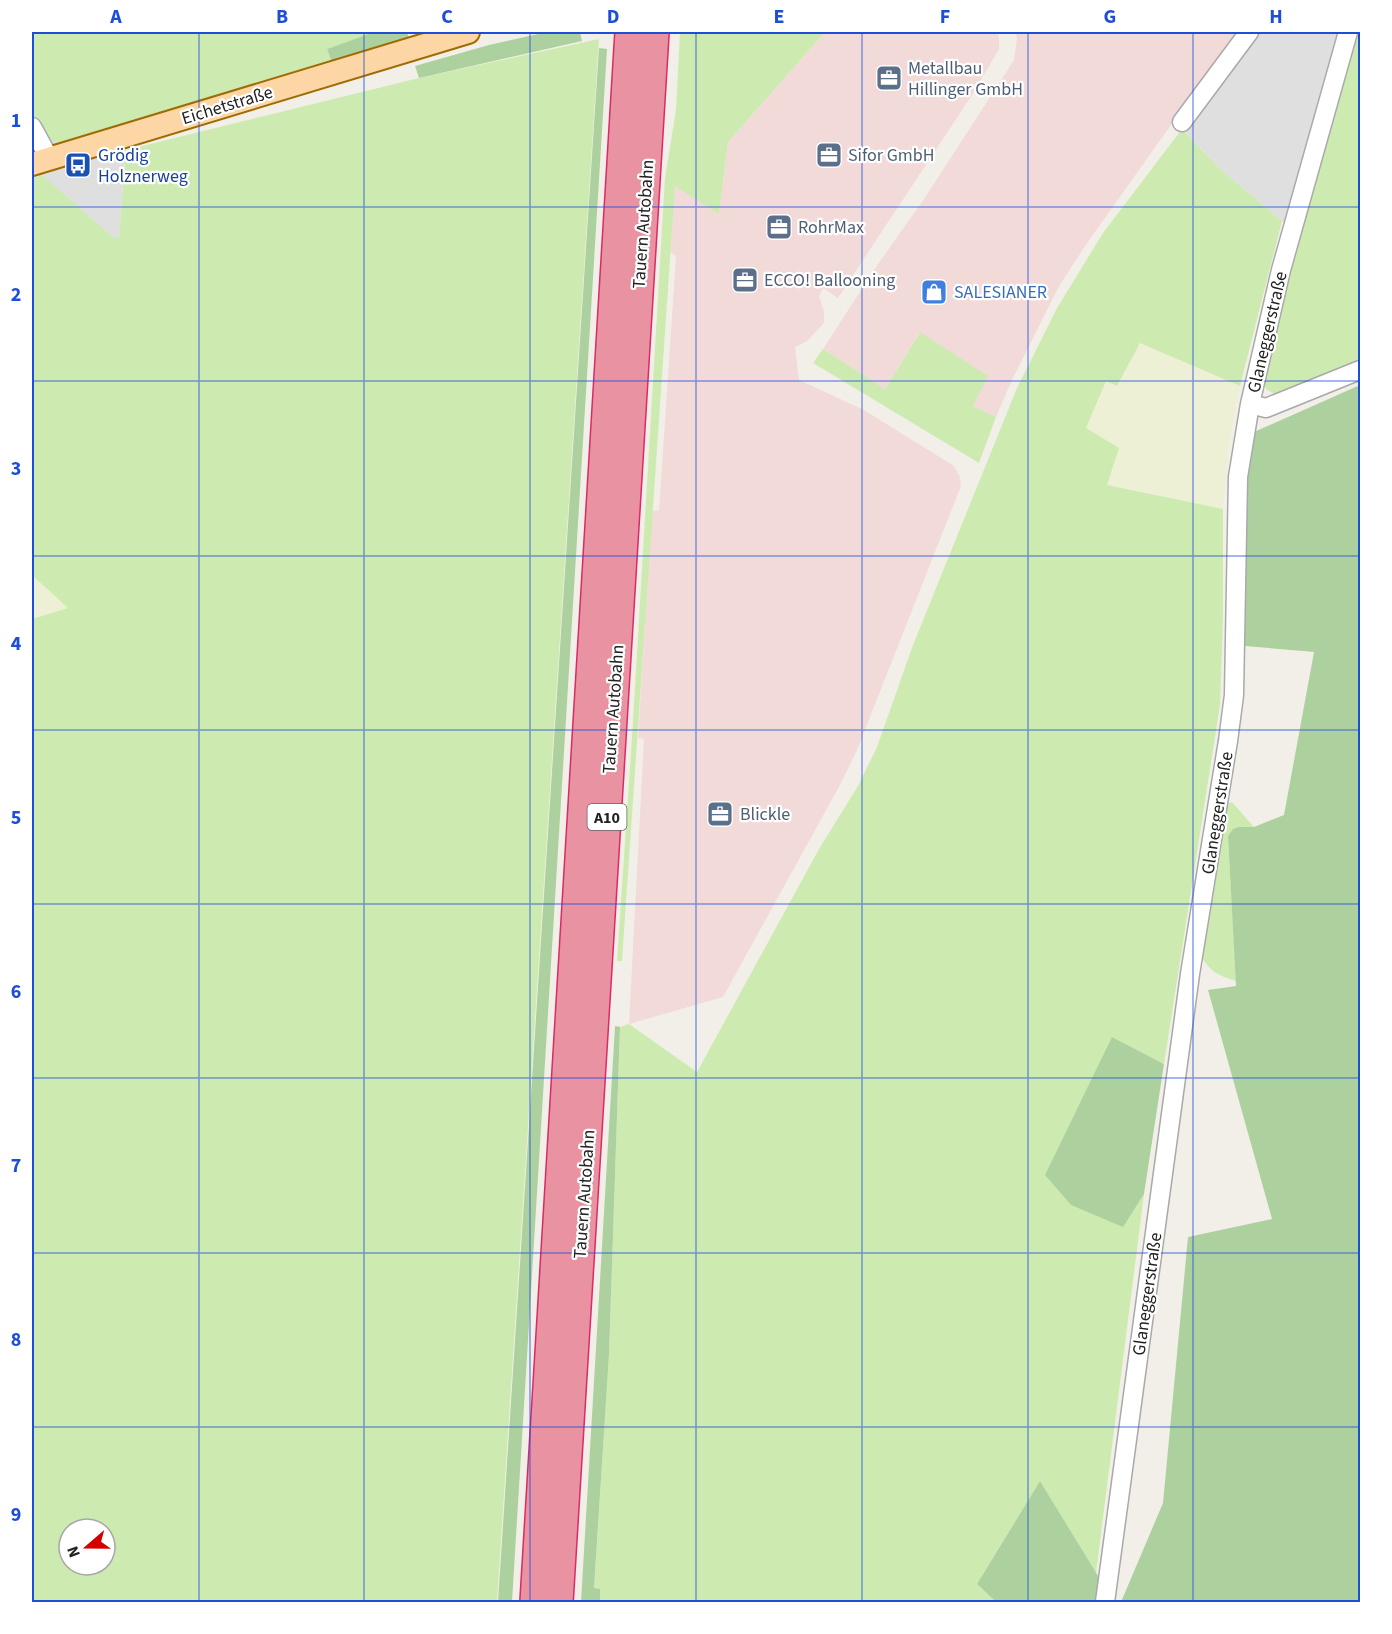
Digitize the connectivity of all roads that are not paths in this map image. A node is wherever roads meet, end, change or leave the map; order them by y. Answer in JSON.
{"nodes":[{"id":1,"x":464,"y":32,"type":"edge"},
{"id":2,"x":629,"y":32,"type":"edge"},
{"id":3,"x":655,"y":32,"type":"edge"},
{"id":4,"x":1249,"y":32,"type":"edge"},
{"id":5,"x":1348,"y":32,"type":"edge"},
{"id":6,"x":421,"y":39,"type":"edge"},
{"id":7,"x":1182,"y":122,"type":"dead end"},
{"id":8,"x":32,"y":127,"type":"edge"},
{"id":9,"x":40,"y":161,"type":"edge"},
{"id":10,"x":1360,"y":370,"type":"edge"},
{"id":11,"x":1250,"y":404,"type":"junction"},
{"id":12,"x":534,"y":1602,"type":"edge"},
{"id":13,"x":559,"y":1602,"type":"edge"},
{"id":14,"x":1105,"y":1602,"type":"edge"}],
"edges":[{"from":1,"to":6,"type":"main road","name":"Eichetstraße"},
{"from":2,"to":12,"type":"highway","name":"Tauern Autobahn","number":"A10"},
{"from":3,"to":13,"type":"highway","name":"Tauern Autobahn","number":"A10"},
{"from":4,"to":7,"type":"street"},
{"from":5,"to":11,"type":"street","name":"Glaneggerstraße"},
{"from":6,"to":9,"type":"main road","name":"Eichetstraße"},
{"from":8,"to":9,"type":"street"},
{"from":10,"to":11,"type":"street"},
{"from":11,"to":14,"type":"street","name":"Glaneggerstraße"}]}
